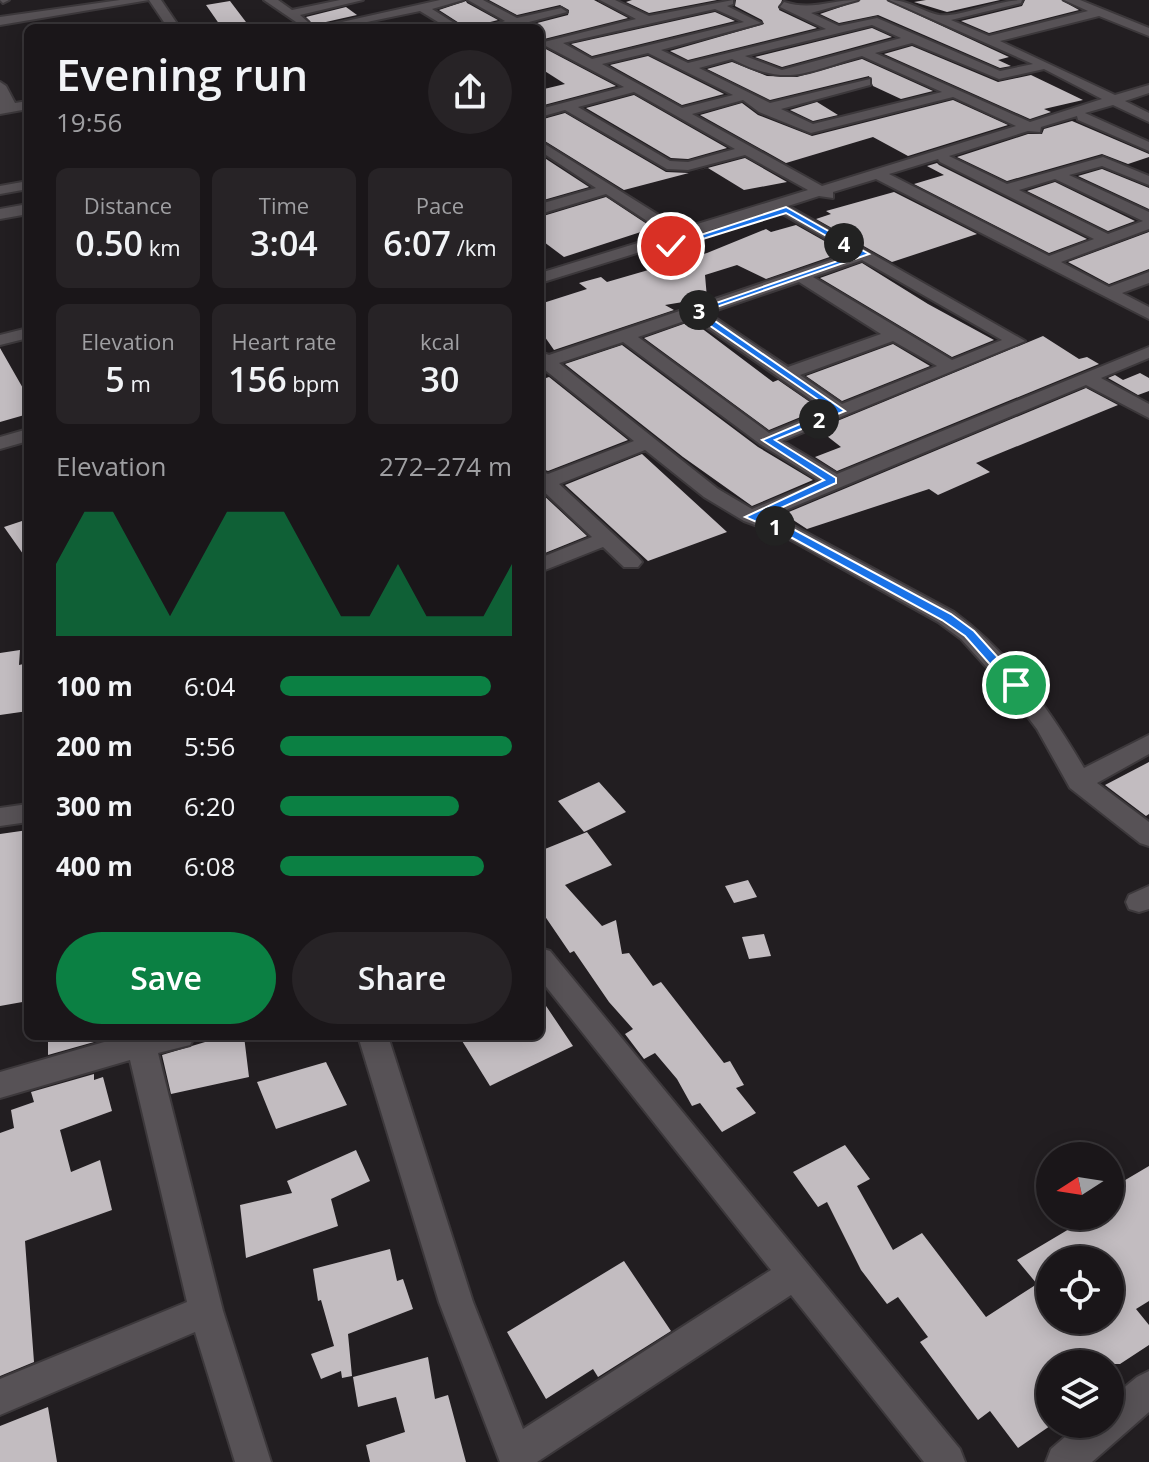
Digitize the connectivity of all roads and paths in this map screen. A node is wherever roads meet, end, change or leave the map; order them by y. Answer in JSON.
{"nodes":[{"id":1,"x":105,"y":0,"type":"edge"},
{"id":2,"x":144,"y":0,"type":"edge"},
{"id":3,"x":155,"y":0,"type":"edge"},
{"id":4,"x":270,"y":0,"type":"edge"},
{"id":5,"x":357,"y":0,"type":"edge"},
{"id":6,"x":457,"y":0,"type":"edge"},
{"id":7,"x":474,"y":0,"type":"edge"},
{"id":8,"x":538,"y":0,"type":"edge"},
{"id":9,"x":606,"y":0,"type":"edge"},
{"id":10,"x":736,"y":0,"type":"edge"},
{"id":11,"x":852,"y":0,"type":"edge"},
{"id":12,"x":895,"y":0,"type":"edge"},
{"id":13,"x":1017,"y":1,"type":"edge"},
{"id":14,"x":1079,"y":1,"type":"edge"},
{"id":15,"x":341,"y":2,"type":"edge"},
{"id":16,"x":716,"y":5,"type":"junction"},
{"id":17,"x":784,"y":5,"type":"dead end"},
{"id":18,"x":421,"y":7,"type":"junction"},
{"id":19,"x":920,"y":11,"type":"junction"},
{"id":20,"x":561,"y":12,"type":"junction"},
{"id":21,"x":800,"y":12,"type":"junction"},
{"id":22,"x":1100,"y":12,"type":"junction"},
{"id":23,"x":290,"y":14,"type":"junction"},
{"id":24,"x":0,"y":18,"type":"edge"},
{"id":25,"x":366,"y":19,"type":"junction"},
{"id":26,"x":939,"y":19,"type":"junction"},
{"id":27,"x":647,"y":20,"type":"junction"},
{"id":28,"x":873,"y":21,"type":"junction"},
{"id":29,"x":515,"y":22,"type":"junction"},
{"id":30,"x":755,"y":23,"type":"junction"},
{"id":31,"x":171,"y":24,"type":"edge"},
{"id":32,"x":304,"y":24,"type":"edge"},
{"id":33,"x":341,"y":24,"type":"edge"},
{"id":34,"x":374,"y":24,"type":"edge"},
{"id":35,"x":449,"y":24,"type":"edge"},
{"id":36,"x":507,"y":24,"type":"edge"},
{"id":37,"x":839,"y":30,"type":"junction"},
{"id":38,"x":599,"y":31,"type":"junction"},
{"id":39,"x":1149,"y":32,"type":"edge"},
{"id":40,"x":913,"y":39,"type":"junction"},
{"id":41,"x":988,"y":40,"type":"junction"},
{"id":42,"x":793,"y":41,"type":"junction"},
{"id":43,"x":546,"y":43,"type":"edge"},
{"id":44,"x":648,"y":48,"type":"junction"},
{"id":45,"x":863,"y":52,"type":"junction"},
{"id":46,"x":733,"y":55,"type":"junction"},
{"id":47,"x":590,"y":63,"type":"junction"},
{"id":48,"x":1046,"y":65,"type":"junction"},
{"id":49,"x":685,"y":68,"type":"junction"},
{"id":50,"x":849,"y":74,"type":"dead end"},
{"id":51,"x":0,"y":86,"type":"edge"},
{"id":52,"x":635,"y":88,"type":"junction"},
{"id":53,"x":876,"y":88,"type":"junction"},
{"id":54,"x":1149,"y":89,"type":"edge"},
{"id":55,"x":954,"y":93,"type":"junction"},
{"id":56,"x":741,"y":97,"type":"junction"},
{"id":57,"x":1149,"y":98,"type":"edge"},
{"id":58,"x":1117,"y":103,"type":"junction"},
{"id":59,"x":567,"y":106,"type":"junction"},
{"id":60,"x":908,"y":106,"type":"junction"},
{"id":61,"x":5,"y":109,"type":"edge"},
{"id":62,"x":764,"y":109,"type":"junction"},
{"id":63,"x":544,"y":112,"type":"edge"},
{"id":64,"x":679,"y":113,"type":"junction"},
{"id":65,"x":1083,"y":117,"type":"junction"},
{"id":66,"x":1149,"y":118,"type":"edge"},
{"id":67,"x":1034,"y":128,"type":"junction"},
{"id":68,"x":1149,"y":147,"type":"edge"},
{"id":69,"x":544,"y":148,"type":"edge"},
{"id":70,"x":746,"y":150,"type":"junction"},
{"id":71,"x":945,"y":159,"type":"junction"},
{"id":72,"x":1055,"y":174,"type":"junction"},
{"id":73,"x":882,"y":176,"type":"junction"},
{"id":74,"x":1149,"y":180,"type":"edge"},
{"id":75,"x":24,"y":186,"type":"edge"},
{"id":76,"x":608,"y":189,"type":"junction"},
{"id":77,"x":1006,"y":189,"type":"junction"},
{"id":78,"x":0,"y":190,"type":"edge"},
{"id":79,"x":826,"y":194,"type":"junction"},
{"id":80,"x":544,"y":205,"type":"edge"},
{"id":81,"x":24,"y":210,"type":"edge"},
{"id":82,"x":786,"y":210,"type":"junction"},
{"id":83,"x":0,"y":214,"type":"edge"},
{"id":84,"x":1149,"y":221,"type":"edge"},
{"id":85,"x":679,"y":235,"type":"junction"},
{"id":86,"x":1108,"y":240,"type":"junction"},
{"id":87,"x":865,"y":254,"type":"junction"},
{"id":88,"x":1048,"y":262,"type":"junction"},
{"id":89,"x":801,"y":276,"type":"junction"},
{"id":90,"x":544,"y":277,"type":"edge"},
{"id":91,"x":1149,"y":277,"type":"edge"},
{"id":92,"x":544,"y":285,"type":"edge"},
{"id":93,"x":1108,"y":293,"type":"junction"},
{"id":94,"x":695,"y":312,"type":"junction"},
{"id":95,"x":1149,"y":314,"type":"edge"},
{"id":96,"x":24,"y":334,"type":"edge"},
{"id":97,"x":623,"y":334,"type":"junction"},
{"id":98,"x":894,"y":335,"type":"junction"},
{"id":99,"x":0,"y":340,"type":"edge"},
{"id":100,"x":1149,"y":352,"type":"edge"},
{"id":101,"x":544,"y":359,"type":"edge"},
{"id":102,"x":544,"y":360,"type":"edge"},
{"id":103,"x":952,"y":367,"type":"junction"},
{"id":104,"x":786,"y":374,"type":"junction"},
{"id":105,"x":1089,"y":379,"type":"junction"},
{"id":106,"x":840,"y":411,"type":"junction"},
{"id":107,"x":1149,"y":412,"type":"edge"},
{"id":108,"x":24,"y":436,"type":"edge"},
{"id":109,"x":767,"y":440,"type":"junction"},
{"id":110,"x":648,"y":442,"type":"junction"},
{"id":111,"x":0,"y":443,"type":"edge"},
{"id":112,"x":24,"y":447,"type":"edge"},
{"id":113,"x":0,"y":454,"type":"edge"},
{"id":114,"x":544,"y":479,"type":"edge"},
{"id":115,"x":544,"y":480,"type":"edge"},
{"id":116,"x":832,"y":480,"type":"junction"},
{"id":117,"x":751,"y":517,"type":"junction"},
{"id":118,"x":605,"y":539,"type":"junction"},
{"id":119,"x":631,"y":562,"type":"dead end"},
{"id":120,"x":544,"y":564,"type":"edge"},
{"id":121,"x":1149,"y":743,"type":"edge"},
{"id":122,"x":1079,"y":782,"type":"junction"},
{"id":123,"x":24,"y":814,"type":"edge"},
{"id":124,"x":0,"y":817,"type":"edge"},
{"id":125,"x":1149,"y":836,"type":"edge"},
{"id":126,"x":544,"y":964,"type":"edge"},
{"id":127,"x":159,"y":1040,"type":"edge"},
{"id":128,"x":163,"y":1040,"type":"edge"},
{"id":129,"x":374,"y":1040,"type":"edge"},
{"id":130,"x":0,"y":1085,"type":"edge"},
{"id":131,"x":796,"y":1273,"type":"junction"},
{"id":132,"x":206,"y":1311,"type":"junction"},
{"id":133,"x":0,"y":1397,"type":"edge"},
{"id":134,"x":1130,"y":1409,"type":"edge"},
{"id":135,"x":517,"y":1458,"type":"edge"},
{"id":136,"x":253,"y":1462,"type":"edge"},
{"id":137,"x":947,"y":1462,"type":"edge"},
{"id":138,"x":1064,"y":1462,"type":"edge"}],
"edges":[{"from":1,"to":24,"type":"street"},
{"from":2,"to":24,"type":"street"},
{"from":3,"to":31,"type":"street"},
{"from":4,"to":23,"type":"street"},
{"from":5,"to":15,"type":"street"},
{"from":6,"to":18,"type":"street"},
{"from":7,"to":29,"type":"street"},
{"from":8,"to":20,"type":"street"},
{"from":9,"to":27,"type":"street"},
{"from":10,"to":16,"type":"street"},
{"from":11,"to":21,"type":"street"},
{"from":12,"to":19,"type":"street"},
{"from":13,"to":26,"type":"street"},
{"from":14,"to":22,"type":"street"},
{"from":15,"to":23,"type":"street"},
{"from":16,"to":27,"type":"street"},
{"from":16,"to":30,"type":"street"},
{"from":17,"to":21,"type":"street"},
{"from":18,"to":25,"type":"street"},
{"from":18,"to":35,"type":"street"},
{"from":19,"to":26,"type":"street"},
{"from":19,"to":28,"type":"street"},
{"from":20,"to":29,"type":"street"},
{"from":20,"to":38,"type":"street"},
{"from":21,"to":37,"type":"street"},
{"from":22,"to":39,"type":"street"},
{"from":22,"to":41,"type":"street"},
{"from":23,"to":32,"type":"street"},
{"from":25,"to":33,"type":"street"},
{"from":25,"to":34,"type":"street"},
{"from":26,"to":41,"type":"street"},
{"from":27,"to":38,"type":"street"},
{"from":28,"to":37,"type":"street"},
{"from":28,"to":40,"type":"street"},
{"from":29,"to":36,"type":"street"},
{"from":30,"to":42,"type":"street"},
{"from":30,"to":44,"type":"street"},
{"from":37,"to":42,"type":"street"},
{"from":38,"to":43,"type":"street"},
{"from":40,"to":45,"type":"street"},
{"from":40,"to":48,"type":"street"},
{"from":41,"to":48,"type":"street"},
{"from":42,"to":46,"type":"street"},
{"from":43,"to":47,"type":"street"},
{"from":44,"to":47,"type":"street"},
{"from":44,"to":49,"type":"street"},
{"from":45,"to":46,"type":"street"},
{"from":45,"to":55,"type":"street"},
{"from":46,"to":49,"type":"street"},
{"from":47,"to":52,"type":"street"},
{"from":48,"to":58,"type":"street"},
{"from":49,"to":56,"type":"street"},
{"from":50,"to":53,"type":"street"},
{"from":51,"to":61,"type":"street"},
{"from":52,"to":59,"type":"street"},
{"from":52,"to":64,"type":"street"},
{"from":53,"to":60,"type":"street"},
{"from":53,"to":62,"type":"street"},
{"from":54,"to":58,"type":"street"},
{"from":55,"to":60,"type":"street"},
{"from":55,"to":67,"type":"street"},
{"from":56,"to":62,"type":"street"},
{"from":56,"to":64,"type":"street"},
{"from":57,"to":58,"type":"street"},
{"from":58,"to":65,"type":"street"},
{"from":58,"to":66,"type":"street"},
{"from":58,"to":67,"type":"street"},
{"from":59,"to":63,"type":"street"},
{"from":59,"to":70,"type":"street"},
{"from":60,"to":62,"type":"street"},
{"from":64,"to":70,"type":"street"},
{"from":65,"to":67,"type":"street"},
{"from":65,"to":68,"type":"street"},
{"from":67,"to":71,"type":"street"},
{"from":67,"to":73,"type":"street"},
{"from":69,"to":76,"type":"street"},
{"from":70,"to":79,"type":"street"},
{"from":71,"to":73,"type":"street"},
{"from":71,"to":77,"type":"street"},
{"from":72,"to":74,"type":"street"},
{"from":72,"to":77,"type":"street"},
{"from":72,"to":84,"type":"street"},
{"from":73,"to":79,"type":"street"},
{"from":73,"to":88,"type":"street"},
{"from":75,"to":78,"type":"street"},
{"from":76,"to":80,"type":"street"},
{"from":76,"to":85,"type":"street"},
{"from":77,"to":86,"type":"street"},
{"from":79,"to":82,"type":"street"},
{"from":79,"to":85,"type":"street"},
{"from":81,"to":83,"type":"street"},
{"from":82,"to":87,"type":"street"},
{"from":82,"to":92,"type":"street"},
{"from":84,"to":86,"type":"street"},
{"from":85,"to":90,"type":"street"},
{"from":86,"to":88,"type":"street"},
{"from":87,"to":89,"type":"street"},
{"from":87,"to":103,"type":"street"},
{"from":88,"to":93,"type":"street"},
{"from":89,"to":94,"type":"street"},
{"from":89,"to":98,"type":"street"},
{"from":91,"to":93,"type":"street"},
{"from":93,"to":95,"type":"street"},
{"from":94,"to":97,"type":"street"},
{"from":94,"to":104,"type":"street"},
{"from":96,"to":99,"type":"street"},
{"from":97,"to":101,"type":"street"},
{"from":97,"to":109,"type":"street"},
{"from":98,"to":103,"type":"street"},
{"from":98,"to":104,"type":"street"},
{"from":100,"to":105,"type":"street"},
{"from":102,"to":110,"type":"street"},
{"from":103,"to":106,"type":"street"},
{"from":104,"to":106,"type":"street"},
{"from":105,"to":107,"type":"street"},
{"from":105,"to":116,"type":"street"},
{"from":106,"to":109,"type":"street"},
{"from":108,"to":111,"type":"street"},
{"from":109,"to":116,"type":"street"},
{"from":110,"to":114,"type":"street"},
{"from":110,"to":117,"type":"street"},
{"from":112,"to":113,"type":"street"},
{"from":115,"to":118,"type":"street"},
{"from":116,"to":117,"type":"street"},
{"from":117,"to":122,"type":"street"},
{"from":118,"to":119,"type":"street"},
{"from":118,"to":120,"type":"street"},
{"from":121,"to":122,"type":"street"},
{"from":122,"to":125,"type":"street"},
{"from":123,"to":124,"type":"street"},
{"from":126,"to":131,"type":"street"},
{"from":127,"to":130,"type":"street"},
{"from":128,"to":132,"type":"street"},
{"from":129,"to":135,"type":"street"},
{"from":131,"to":135,"type":"street"},
{"from":131,"to":137,"type":"street"},
{"from":132,"to":133,"type":"street"},
{"from":132,"to":136,"type":"street"},
{"from":134,"to":138,"type":"street"}]}
